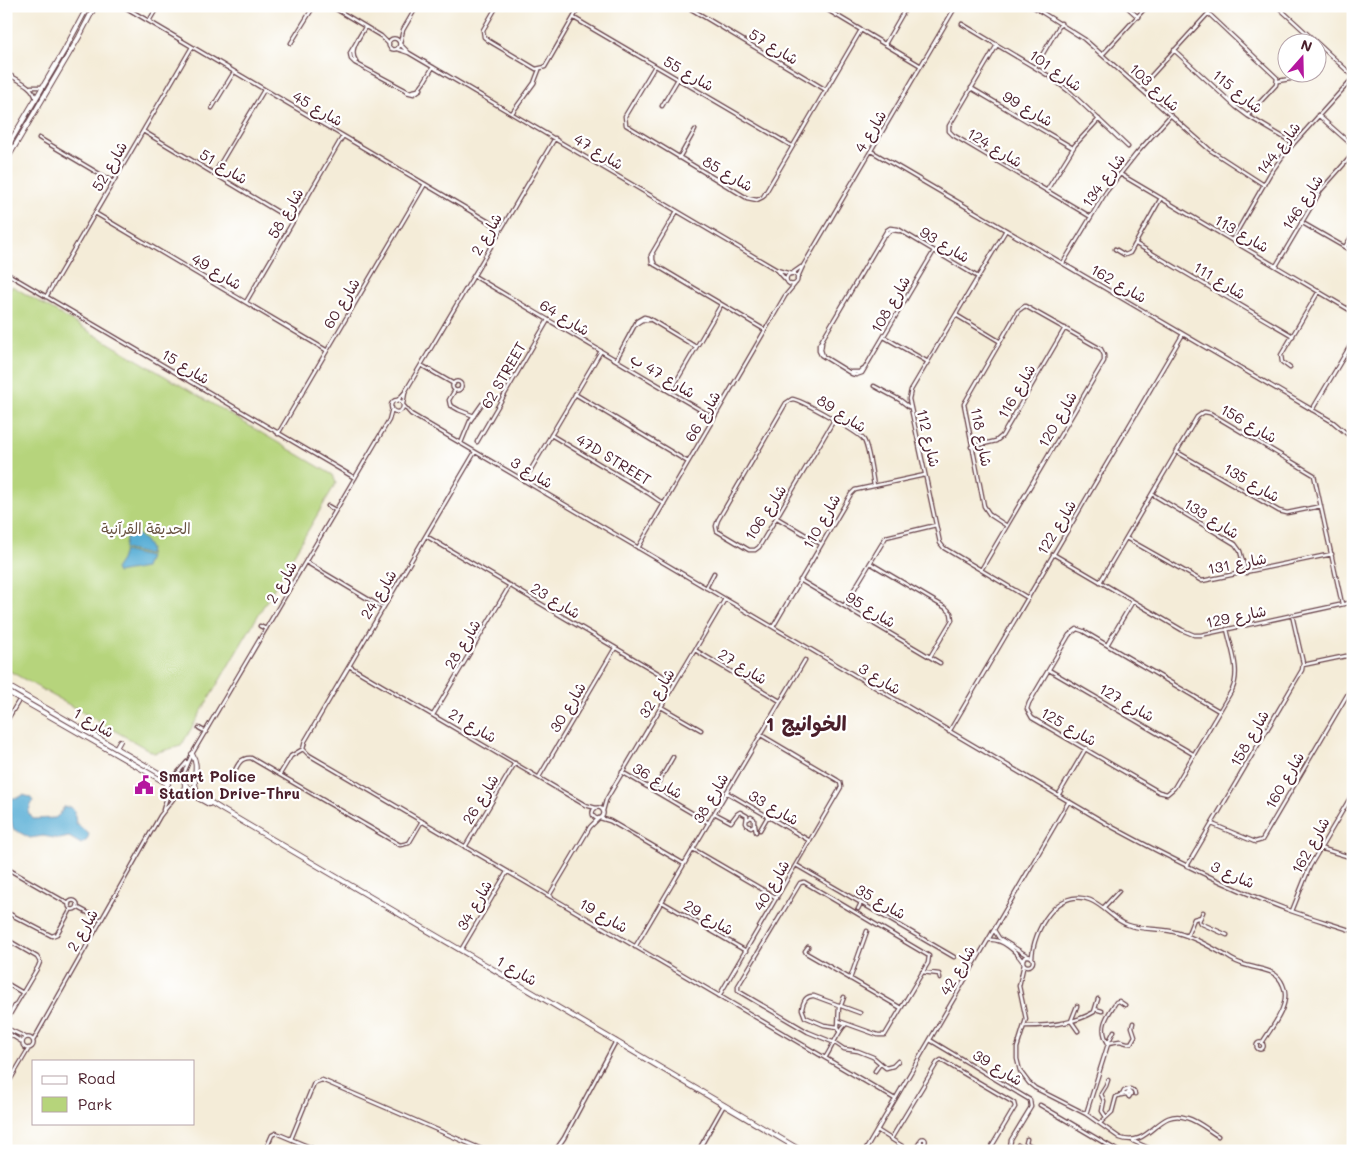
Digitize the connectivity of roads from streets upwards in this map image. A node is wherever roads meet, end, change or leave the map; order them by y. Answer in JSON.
{"nodes":[{"id":1,"x":89,"y":6,"type":"edge"},
{"id":2,"x":95,"y":6,"type":"edge"},
{"id":3,"x":123,"y":6,"type":"edge"},
{"id":4,"x":158,"y":6,"type":"edge"},
{"id":5,"x":314,"y":6,"type":"edge"},
{"id":6,"x":330,"y":6,"type":"edge"},
{"id":7,"x":417,"y":6,"type":"edge"},
{"id":8,"x":497,"y":6,"type":"edge"},
{"id":9,"x":580,"y":6,"type":"edge"},
{"id":10,"x":686,"y":6,"type":"edge"},
{"id":11,"x":821,"y":6,"type":"edge"},
{"id":12,"x":956,"y":6,"type":"edge"},
{"id":13,"x":1032,"y":6,"type":"edge"},
{"id":14,"x":1126,"y":6,"type":"edge"},
{"id":15,"x":1147,"y":6,"type":"edge"},
{"id":16,"x":1215,"y":6,"type":"edge"},
{"id":17,"x":1277,"y":6,"type":"edge"},
{"id":18,"x":906,"y":7,"type":"edge"},
{"id":19,"x":1208,"y":14,"type":"junction"},
{"id":20,"x":1138,"y":17,"type":"junction"},
{"id":21,"x":574,"y":18,"type":"junction"},
{"id":22,"x":89,"y":19,"type":"junction"},
{"id":23,"x":149,"y":21,"type":"junction"},
{"id":24,"x":80,"y":22,"type":"junction"},
{"id":25,"x":1061,"y":23,"type":"junction"},
{"id":26,"x":962,"y":24,"type":"dead end"},
{"id":27,"x":365,"y":27,"type":"junction"},
{"id":28,"x":403,"y":30,"type":"junction"},
{"id":29,"x":861,"y":30,"type":"junction"},
{"id":30,"x":380,"y":36,"type":"junction"},
{"id":31,"x":393,"y":38,"type":"junction"},
{"id":32,"x":291,"y":43,"type":"dead end"},
{"id":33,"x":400,"y":43,"type":"junction"},
{"id":34,"x":389,"y":44,"type":"junction"},
{"id":35,"x":885,"y":44,"type":"junction"},
{"id":36,"x":997,"y":45,"type":"junction"},
{"id":37,"x":73,"y":46,"type":"junction"},
{"id":38,"x":192,"y":47,"type":"junction"},
{"id":39,"x":397,"y":49,"type":"junction"},
{"id":40,"x":1174,"y":50,"type":"junction"},
{"id":41,"x":409,"y":53,"type":"junction"},
{"id":42,"x":1103,"y":54,"type":"junction"},
{"id":43,"x":655,"y":66,"type":"junction"},
{"id":44,"x":921,"y":66,"type":"junction"},
{"id":45,"x":433,"y":67,"type":"junction"},
{"id":46,"x":1035,"y":68,"type":"junction"},
{"id":47,"x":539,"y":70,"type":"junction"},
{"id":48,"x":234,"y":72,"type":"junction"},
{"id":49,"x":6,"y":73,"type":"edge"},
{"id":50,"x":1276,"y":76,"type":"edge"},
{"id":51,"x":1353,"y":77,"type":"edge"},
{"id":52,"x":678,"y":79,"type":"junction"},
{"id":53,"x":1277,"y":82,"type":"edge"},
{"id":54,"x":30,"y":87,"type":"junction"},
{"id":55,"x":43,"y":87,"type":"junction"},
{"id":56,"x":971,"y":88,"type":"junction"},
{"id":57,"x":1140,"y":88,"type":"junction"},
{"id":58,"x":264,"y":90,"type":"junction"},
{"id":59,"x":826,"y":90,"type":"junction"},
{"id":60,"x":36,"y":99,"type":"junction"},
{"id":61,"x":662,"y":106,"type":"dead end"},
{"id":62,"x":212,"y":108,"type":"dead end"},
{"id":63,"x":512,"y":113,"type":"junction"},
{"id":64,"x":1318,"y":115,"type":"junction"},
{"id":65,"x":1170,"y":116,"type":"junction"},
{"id":66,"x":1248,"y":116,"type":"junction"},
{"id":67,"x":1099,"y":119,"type":"junction"},
{"id":68,"x":695,"y":130,"type":"dead end"},
{"id":69,"x":143,"y":131,"type":"junction"},
{"id":70,"x":343,"y":136,"type":"junction"},
{"id":71,"x":39,"y":138,"type":"dead end"},
{"id":72,"x":555,"y":138,"type":"junction"},
{"id":73,"x":1293,"y":143,"type":"junction"},
{"id":74,"x":1128,"y":146,"type":"dead end"},
{"id":75,"x":1353,"y":146,"type":"edge"},
{"id":76,"x":793,"y":147,"type":"junction"},
{"id":77,"x":1073,"y":148,"type":"junction"},
{"id":78,"x":6,"y":149,"type":"edge"},
{"id":79,"x":871,"y":151,"type":"junction"},
{"id":80,"x":1353,"y":154,"type":"edge"},
{"id":81,"x":679,"y":158,"type":"junction"},
{"id":82,"x":6,"y":161,"type":"edge"},
{"id":83,"x":214,"y":174,"type":"junction"},
{"id":84,"x":1120,"y":174,"type":"junction"},
{"id":85,"x":113,"y":182,"type":"junction"},
{"id":86,"x":425,"y":184,"type":"junction"},
{"id":87,"x":1264,"y":185,"type":"junction"},
{"id":88,"x":1047,"y":191,"type":"junction"},
{"id":89,"x":1161,"y":198,"type":"junction"},
{"id":90,"x":677,"y":211,"type":"junction"},
{"id":91,"x":95,"y":213,"type":"junction"},
{"id":92,"x":1090,"y":217,"type":"junction"},
{"id":93,"x":294,"y":221,"type":"junction"},
{"id":94,"x":1301,"y":222,"type":"junction"},
{"id":95,"x":501,"y":229,"type":"junction"},
{"id":96,"x":1006,"y":230,"type":"junction"},
{"id":97,"x":1353,"y":234,"type":"edge"},
{"id":98,"x":884,"y":236,"type":"joint"},
{"id":99,"x":1232,"y":240,"type":"junction"},
{"id":100,"x":1136,"y":244,"type":"junction"},
{"id":101,"x":1345,"y":247,"type":"junction"},
{"id":102,"x":1115,"y":249,"type":"dead end"},
{"id":103,"x":934,"y":251,"type":"junction"},
{"id":104,"x":1353,"y":252,"type":"edge"},
{"id":105,"x":1063,"y":263,"type":"junction"},
{"id":106,"x":802,"y":266,"type":"junction"},
{"id":107,"x":1276,"y":266,"type":"junction"},
{"id":108,"x":777,"y":270,"type":"junction"},
{"id":109,"x":6,"y":273,"type":"edge"},
{"id":110,"x":791,"y":274,"type":"junction"},
{"id":111,"x":474,"y":276,"type":"junction"},
{"id":112,"x":978,"y":277,"type":"junction"},
{"id":113,"x":798,"y":279,"type":"junction"},
{"id":114,"x":787,"y":281,"type":"junction"},
{"id":115,"x":795,"y":284,"type":"junction"},
{"id":116,"x":1319,"y":291,"type":"junction"},
{"id":117,"x":785,"y":296,"type":"junction"},
{"id":118,"x":46,"y":297,"type":"junction"},
{"id":119,"x":246,"y":302,"type":"junction"},
{"id":120,"x":721,"y":305,"type":"junction"},
{"id":121,"x":1030,"y":308,"type":"joint"},
{"id":122,"x":1353,"y":312,"type":"edge"},
{"id":123,"x":956,"y":315,"type":"junction"},
{"id":124,"x":548,"y":320,"type":"junction"},
{"id":125,"x":1065,"y":328,"type":"junction"},
{"id":126,"x":765,"y":330,"type":"junction"},
{"id":127,"x":1183,"y":334,"type":"junction"},
{"id":128,"x":883,"y":336,"type":"junction"},
{"id":129,"x":1292,"y":336,"type":"junction"},
{"id":130,"x":1000,"y":341,"type":"junction"},
{"id":131,"x":1353,"y":341,"type":"edge"},
{"id":132,"x":696,"y":347,"type":"junction"},
{"id":133,"x":327,"y":350,"type":"junction"},
{"id":134,"x":601,"y":351,"type":"junction"},
{"id":135,"x":616,"y":360,"type":"junction"},
{"id":136,"x":928,"y":362,"type":"junction"},
{"id":137,"x":421,"y":365,"type":"junction"},
{"id":138,"x":1290,"y":368,"type":"dead end"},
{"id":139,"x":454,"y":384,"type":"junction"},
{"id":140,"x":874,"y":386,"type":"dead end"},
{"id":141,"x":455,"y":390,"type":"junction"},
{"id":142,"x":405,"y":392,"type":"junction"},
{"id":143,"x":670,"y":392,"type":"junction"},
{"id":144,"x":575,"y":394,"type":"junction"},
{"id":145,"x":909,"y":395,"type":"junction"},
{"id":146,"x":792,"y":399,"type":"joint"},
{"id":147,"x":900,"y":400,"type":"junction"},
{"id":148,"x":396,"y":401,"type":"junction"},
{"id":149,"x":403,"y":404,"type":"junction"},
{"id":150,"x":482,"y":404,"type":"dead end"},
{"id":151,"x":392,"y":408,"type":"junction"},
{"id":152,"x":910,"y":408,"type":"junction"},
{"id":153,"x":1312,"y":410,"type":"junction"},
{"id":154,"x":398,"y":412,"type":"junction"},
{"id":155,"x":411,"y":414,"type":"junction"},
{"id":156,"x":474,"y":416,"type":"junction"},
{"id":157,"x":714,"y":418,"type":"junction"},
{"id":158,"x":389,"y":420,"type":"junction"},
{"id":159,"x":834,"y":420,"type":"junction"},
{"id":160,"x":278,"y":434,"type":"junction"},
{"id":161,"x":551,"y":435,"type":"junction"},
{"id":162,"x":1353,"y":439,"type":"edge"},
{"id":163,"x":477,"y":442,"type":"dead end"},
{"id":164,"x":461,"y":443,"type":"junction"},
{"id":165,"x":971,"y":447,"type":"junction"},
{"id":166,"x":475,"y":452,"type":"junction"},
{"id":167,"x":1177,"y":452,"type":"junction"},
{"id":168,"x":688,"y":462,"type":"junction"},
{"id":169,"x":925,"y":475,"type":"junction"},
{"id":170,"x":355,"y":478,"type":"junction"},
{"id":171,"x":524,"y":481,"type":"junction"},
{"id":172,"x":874,"y":486,"type":"junction"},
{"id":173,"x":1152,"y":494,"type":"junction"},
{"id":174,"x":664,"y":504,"type":"junction"},
{"id":175,"x":328,"y":506,"type":"dead end"},
{"id":176,"x":1321,"y":506,"type":"junction"},
{"id":177,"x":336,"y":510,"type":"junction"},
{"id":178,"x":776,"y":518,"type":"junction"},
{"id":179,"x":936,"y":525,"type":"junction"},
{"id":180,"x":1007,"y":526,"type":"junction"},
{"id":181,"x":426,"y":536,"type":"junction"},
{"id":182,"x":1126,"y":538,"type":"junction"},
{"id":183,"x":821,"y":544,"type":"junction"},
{"id":184,"x":638,"y":548,"type":"junction"},
{"id":185,"x":1053,"y":554,"type":"junction"},
{"id":186,"x":1332,"y":554,"type":"junction"},
{"id":187,"x":306,"y":562,"type":"junction"},
{"id":188,"x":870,"y":563,"type":"junction"},
{"id":189,"x":981,"y":570,"type":"junction"},
{"id":190,"x":714,"y":573,"type":"dead end"},
{"id":191,"x":1246,"y":573,"type":"junction"},
{"id":192,"x":800,"y":580,"type":"junction"},
{"id":193,"x":1100,"y":582,"type":"junction"},
{"id":194,"x":510,"y":585,"type":"junction"},
{"id":195,"x":706,"y":588,"type":"junction"},
{"id":196,"x":1028,"y":598,"type":"junction"},
{"id":197,"x":725,"y":599,"type":"junction"},
{"id":198,"x":1133,"y":601,"type":"junction"},
{"id":199,"x":1353,"y":602,"type":"edge"},
{"id":200,"x":1342,"y":604,"type":"junction"},
{"id":201,"x":844,"y":606,"type":"junction"},
{"id":202,"x":383,"y":608,"type":"junction"},
{"id":203,"x":1292,"y":615,"type":"junction"},
{"id":204,"x":260,"y":626,"type":"dead end"},
{"id":205,"x":773,"y":627,"type":"junction"},
{"id":206,"x":1227,"y":629,"type":"junction"},
{"id":207,"x":266,"y":630,"type":"junction"},
{"id":208,"x":1107,"y":646,"type":"junction"},
{"id":209,"x":615,"y":648,"type":"junction"},
{"id":210,"x":695,"y":650,"type":"junction"},
{"id":211,"x":930,"y":657,"type":"junction"},
{"id":212,"x":1353,"y":658,"type":"edge"},
{"id":213,"x":805,"y":660,"type":"dead end"},
{"id":214,"x":940,"y":663,"type":"dead end"},
{"id":215,"x":1303,"y":665,"type":"junction"},
{"id":216,"x":349,"y":666,"type":"junction"},
{"id":217,"x":1049,"y":670,"type":"junction"},
{"id":218,"x":675,"y":683,"type":"junction"},
{"id":219,"x":6,"y":685,"type":"edge"},
{"id":220,"x":1353,"y":685,"type":"edge"},
{"id":221,"x":6,"y":691,"type":"edge"},
{"id":222,"x":18,"y":702,"type":"dead end"},
{"id":223,"x":780,"y":702,"type":"junction"},
{"id":224,"x":661,"y":707,"type":"junction"},
{"id":225,"x":1219,"y":711,"type":"junction"},
{"id":226,"x":433,"y":715,"type":"junction"},
{"id":227,"x":7,"y":720,"type":"edge"},
{"id":228,"x":199,"y":728,"type":"dead end"},
{"id":229,"x":700,"y":730,"type":"dead end"},
{"id":230,"x":206,"y":732,"type":"junction"},
{"id":231,"x":949,"y":732,"type":"junction"},
{"id":232,"x":760,"y":735,"type":"junction"},
{"id":233,"x":120,"y":742,"type":"dead end"},
{"id":234,"x":116,"y":748,"type":"junction"},
{"id":235,"x":1086,"y":748,"type":"junction"},
{"id":236,"x":304,"y":749,"type":"junction"},
{"id":237,"x":192,"y":754,"type":"junction"},
{"id":238,"x":1193,"y":754,"type":"junction"},
{"id":239,"x":673,"y":757,"type":"dead end"},
{"id":240,"x":515,"y":763,"type":"junction"},
{"id":241,"x":622,"y":772,"type":"junction"},
{"id":242,"x":232,"y":775,"type":"dead end"},
{"id":243,"x":280,"y":775,"type":"junction"},
{"id":244,"x":173,"y":777,"type":"junction"},
{"id":245,"x":538,"y":777,"type":"junction"},
{"id":246,"x":184,"y":782,"type":"junction"},
{"id":247,"x":168,"y":784,"type":"junction"},
{"id":248,"x":169,"y":790,"type":"junction"},
{"id":249,"x":654,"y":790,"type":"junction"},
{"id":250,"x":726,"y":792,"type":"junction"},
{"id":251,"x":179,"y":793,"type":"junction"},
{"id":252,"x":1353,"y":793,"type":"edge"},
{"id":253,"x":198,"y":794,"type":"junction"},
{"id":254,"x":1058,"y":795,"type":"junction"},
{"id":255,"x":606,"y":800,"type":"junction"},
{"id":256,"x":1069,"y":802,"type":"junction"},
{"id":257,"x":585,"y":804,"type":"junction"},
{"id":258,"x":596,"y":807,"type":"junction"},
{"id":259,"x":220,"y":809,"type":"junction"},
{"id":260,"x":757,"y":810,"type":"junction"},
{"id":261,"x":604,"y":812,"type":"junction"},
{"id":262,"x":714,"y":813,"type":"junction"},
{"id":263,"x":162,"y":814,"type":"junction"},
{"id":264,"x":592,"y":814,"type":"junction"},
{"id":265,"x":768,"y":816,"type":"junction"},
{"id":266,"x":599,"y":818,"type":"junction"},
{"id":267,"x":753,"y":818,"type":"junction"},
{"id":268,"x":748,"y":819,"type":"junction"},
{"id":269,"x":422,"y":821,"type":"junction"},
{"id":270,"x":610,"y":821,"type":"junction"},
{"id":271,"x":709,"y":823,"type":"junction"},
{"id":272,"x":1212,"y":824,"type":"junction"},
{"id":273,"x":755,"y":825,"type":"junction"},
{"id":274,"x":590,"y":827,"type":"junction"},
{"id":275,"x":760,"y":830,"type":"dead end"},
{"id":276,"x":756,"y":832,"type":"dead end"},
{"id":277,"x":810,"y":841,"type":"junction"},
{"id":278,"x":465,"y":847,"type":"junction"},
{"id":279,"x":1320,"y":848,"type":"junction"},
{"id":280,"x":693,"y":849,"type":"junction"},
{"id":281,"x":1353,"y":858,"type":"edge"},
{"id":282,"x":684,"y":864,"type":"junction"},
{"id":283,"x":796,"y":865,"type":"junction"},
{"id":284,"x":1187,"y":866,"type":"junction"},
{"id":285,"x":6,"y":868,"type":"edge"},
{"id":286,"x":507,"y":871,"type":"junction"},
{"id":287,"x":1119,"y":890,"type":"dead end"},
{"id":288,"x":549,"y":896,"type":"junction"},
{"id":289,"x":776,"y":898,"type":"junction"},
{"id":290,"x":662,"y":902,"type":"junction"},
{"id":291,"x":862,"y":903,"type":"junction"},
{"id":292,"x":69,"y":904,"type":"junction"},
{"id":293,"x":77,"y":908,"type":"junction"},
{"id":294,"x":1103,"y":908,"type":"junction"},
{"id":295,"x":71,"y":909,"type":"junction"},
{"id":296,"x":857,"y":911,"type":"junction"},
{"id":297,"x":1292,"y":911,"type":"junction"},
{"id":298,"x":6,"y":912,"type":"edge"},
{"id":299,"x":1203,"y":912,"type":"dead end"},
{"id":300,"x":1201,"y":917,"type":"junction"},
{"id":301,"x":101,"y":921,"type":"junction"},
{"id":302,"x":994,"y":929,"type":"junction"},
{"id":303,"x":1353,"y":931,"type":"edge"},
{"id":304,"x":867,"y":932,"type":"dead end"},
{"id":305,"x":1227,"y":934,"type":"dead end"},
{"id":306,"x":1187,"y":936,"type":"junction"},
{"id":307,"x":6,"y":939,"type":"edge"},
{"id":308,"x":988,"y":940,"type":"junction"},
{"id":309,"x":635,"y":947,"type":"junction"},
{"id":310,"x":808,"y":947,"type":"dead end"},
{"id":311,"x":461,"y":950,"type":"junction"},
{"id":312,"x":746,"y":951,"type":"junction"},
{"id":313,"x":954,"y":957,"type":"dead end"},
{"id":314,"x":1030,"y":957,"type":"junction"},
{"id":315,"x":1024,"y":963,"type":"junction"},
{"id":316,"x":1027,"y":966,"type":"junction"},
{"id":317,"x":1022,"y":971,"type":"junction"},
{"id":318,"x":922,"y":972,"type":"junction"},
{"id":319,"x":850,"y":979,"type":"junction"},
{"id":320,"x":940,"y":979,"type":"dead end"},
{"id":321,"x":6,"y":983,"type":"edge"},
{"id":322,"x":23,"y":993,"type":"junction"},
{"id":323,"x":719,"y":996,"type":"junction"},
{"id":324,"x":844,"y":998,"type":"dead end"},
{"id":325,"x":1098,"y":999,"type":"dead end"},
{"id":326,"x":840,"y":1005,"type":"junction"},
{"id":327,"x":1077,"y":1006,"type":"dead end"},
{"id":328,"x":1125,"y":1006,"type":"dead end"},
{"id":329,"x":901,"y":1008,"type":"junction"},
{"id":330,"x":1095,"y":1009,"type":"junction"},
{"id":331,"x":1102,"y":1011,"type":"dead end"},
{"id":332,"x":860,"y":1013,"type":"dead end"},
{"id":333,"x":7,"y":1021,"type":"edge"},
{"id":334,"x":838,"y":1021,"type":"junction"},
{"id":335,"x":1070,"y":1021,"type":"junction"},
{"id":336,"x":1133,"y":1023,"type":"dead end"},
{"id":337,"x":846,"y":1024,"type":"junction"},
{"id":338,"x":1025,"y":1026,"type":"junction"},
{"id":339,"x":838,"y":1027,"type":"junction"},
{"id":340,"x":7,"y":1031,"type":"edge"},
{"id":341,"x":1078,"y":1031,"type":"dead end"},
{"id":342,"x":1114,"y":1031,"type":"dead end"},
{"id":343,"x":38,"y":1032,"type":"junction"},
{"id":344,"x":840,"y":1032,"type":"junction"},
{"id":345,"x":28,"y":1037,"type":"junction"},
{"id":346,"x":930,"y":1040,"type":"junction"},
{"id":347,"x":33,"y":1041,"type":"junction"},
{"id":348,"x":616,"y":1041,"type":"junction"},
{"id":349,"x":835,"y":1043,"type":"junction"},
{"id":350,"x":1108,"y":1043,"type":"junction"},
{"id":351,"x":1262,"y":1044,"type":"dead end"},
{"id":352,"x":23,"y":1045,"type":"junction"},
{"id":353,"x":29,"y":1048,"type":"junction"},
{"id":354,"x":24,"y":1056,"type":"junction"},
{"id":355,"x":826,"y":1058,"type":"junction"},
{"id":356,"x":898,"y":1061,"type":"dead end"},
{"id":357,"x":880,"y":1064,"type":"junction"},
{"id":358,"x":875,"y":1071,"type":"dead end"},
{"id":359,"x":1108,"y":1080,"type":"dead end"},
{"id":360,"x":6,"y":1087,"type":"edge"},
{"id":361,"x":1122,"y":1094,"type":"junction"},
{"id":362,"x":895,"y":1099,"type":"junction"},
{"id":363,"x":724,"y":1105,"type":"junction"},
{"id":364,"x":1040,"y":1105,"type":"dead end"},
{"id":365,"x":1086,"y":1114,"type":"junction"},
{"id":366,"x":1106,"y":1117,"type":"junction"},
{"id":367,"x":1100,"y":1123,"type":"junction"},
{"id":368,"x":877,"y":1130,"type":"junction"},
{"id":369,"x":1218,"y":1136,"type":"dead end"},
{"id":370,"x":291,"y":1139,"type":"junction"},
{"id":371,"x":891,"y":1139,"type":"junction"},
{"id":372,"x":1133,"y":1140,"type":"junction"},
{"id":373,"x":920,"y":1142,"type":"dead end"},
{"id":374,"x":1018,"y":1146,"type":"dead end"},
{"id":375,"x":1023,"y":1150,"type":"edge"},
{"id":376,"x":1146,"y":1150,"type":"edge"},
{"id":377,"x":265,"y":1151,"type":"edge"},
{"id":378,"x":319,"y":1151,"type":"edge"},
{"id":379,"x":486,"y":1151,"type":"edge"},
{"id":380,"x":555,"y":1151,"type":"edge"},
{"id":381,"x":698,"y":1151,"type":"edge"},
{"id":382,"x":802,"y":1151,"type":"edge"},
{"id":383,"x":865,"y":1151,"type":"edge"},
{"id":384,"x":912,"y":1151,"type":"edge"},
{"id":385,"x":989,"y":1151,"type":"edge"},
{"id":386,"x":1014,"y":1151,"type":"edge"},
{"id":387,"x":1028,"y":1151,"type":"edge"},
{"id":388,"x":1040,"y":1151,"type":"edge"},
{"id":389,"x":1118,"y":1151,"type":"edge"},
{"id":390,"x":1154,"y":1151,"type":"edge"}],
"edges":[{"from":1,"to":22,"type":"street"},
{"from":1,"to":24,"type":"street"},
{"from":2,"to":22,"type":"street"},
{"from":3,"to":23,"type":"street","name":"شارع 45"},
{"from":4,"to":23,"type":"street"},
{"from":5,"to":32,"type":"street"},
{"from":6,"to":27,"type":"street"},
{"from":7,"to":28,"type":"street"},
{"from":8,"to":47,"type":"street"},
{"from":9,"to":21,"type":"street"},
{"from":10,"to":59,"type":"street","name":"شارع 57"},
{"from":11,"to":29,"type":"street"},
{"from":12,"to":44,"type":"street","name":"شارع 4"},
{"from":13,"to":25,"type":"street","name":"شارع 103"},
{"from":14,"to":20,"type":"street"},
{"from":15,"to":20,"type":"street"},
{"from":16,"to":19,"type":"street"},
{"from":17,"to":51,"type":"street"},
{"from":18,"to":35,"type":"street"},
{"from":19,"to":40,"type":"street"},
{"from":19,"to":50,"type":"street"},
{"from":20,"to":42,"type":"street"},
{"from":21,"to":43,"type":"street","name":"شارع 55"},
{"from":21,"to":47,"type":"street"},
{"from":22,"to":37,"type":"street"},
{"from":23,"to":38,"type":"street","name":"شارع 45"},
{"from":24,"to":37,"type":"street"},
{"from":24,"to":55,"type":"street"},
{"from":25,"to":42,"type":"street","name":"شارع 103"},
{"from":25,"to":46,"type":"street"},
{"from":26,"to":36,"type":"street","name":"شارع 101"},
{"from":27,"to":30,"type":"street"},
{"from":27,"to":45,"type":"street"},
{"from":28,"to":31,"type":"street"},
{"from":28,"to":33,"type":"street"},
{"from":29,"to":35,"type":"street"},
{"from":29,"to":59,"type":"street","name":"شارع 85"},
{"from":30,"to":31,"type":"street"},
{"from":30,"to":34,"type":"street"},
{"from":31,"to":33,"type":"street"},
{"from":31,"to":34,"type":"street"},
{"from":33,"to":39,"type":"street"},
{"from":33,"to":41,"type":"street","name":"شارع 47"},
{"from":34,"to":39,"type":"street"},
{"from":35,"to":44,"type":"street"},
{"from":36,"to":46,"type":"street","name":"شارع 101"},
{"from":36,"to":56,"type":"street","name":"شارع 124"},
{"from":37,"to":82,"type":"street"},
{"from":38,"to":48,"type":"street","name":"شارع 45"},
{"from":38,"to":69,"type":"street","name":"شارع 52"},
{"from":39,"to":41,"type":"street","name":"شارع 47"},
{"from":40,"to":57,"type":"street"},
{"from":40,"to":66,"type":"street","name":"شارع 115"},
{"from":41,"to":45,"type":"street","name":"شارع 47"},
{"from":42,"to":57,"type":"street","name":"شارع 103"},
{"from":43,"to":52,"type":"street","name":"شارع 55"},
{"from":43,"to":81,"type":"street","name":"شارع 85"},
{"from":44,"to":79,"type":"street","name":"شارع 4"},
{"from":45,"to":63,"type":"street","name":"شارع 47"},
{"from":46,"to":67,"type":"street","name":"شارع 101"},
{"from":47,"to":63,"type":"street"},
{"from":48,"to":58,"type":"street","name":"شارع 45"},
{"from":48,"to":62,"type":"street"},
{"from":49,"to":54,"type":"street"},
{"from":51,"to":64,"type":"street","name":"شارع 144"},
{"from":52,"to":61,"type":"street"},
{"from":52,"to":76,"type":"street","name":"شارع 55"},
{"from":53,"to":66,"type":"street"},
{"from":54,"to":55,"type":"street"},
{"from":54,"to":60,"type":"street"},
{"from":55,"to":60,"type":"street"},
{"from":56,"to":77,"type":"street","name":"شارع 99"},
{"from":56,"to":88,"type":"street","name":"شارع 124"},
{"from":57,"to":65,"type":"street","name":"شارع 103"},
{"from":58,"to":70,"type":"street","name":"شارع 45"},
{"from":58,"to":83,"type":"street"},
{"from":59,"to":76,"type":"street","name":"شارع 85"},
{"from":60,"to":78,"type":"street"},
{"from":63,"to":72,"type":"street","name":"شارع 47"},
{"from":64,"to":73,"type":"street","name":"شارع 144"},
{"from":64,"to":75,"type":"street"},
{"from":65,"to":84,"type":"street","name":"شارع 134"},
{"from":65,"to":87,"type":"street","name":"شارع 103"},
{"from":66,"to":73,"type":"street","name":"شارع 115"},
{"from":67,"to":74,"type":"street","name":"شارع 101"},
{"from":67,"to":77,"type":"street"},
{"from":68,"to":81,"type":"street"},
{"from":69,"to":83,"type":"street","name":"شارع 51"},
{"from":69,"to":85,"type":"street","name":"شارع 52"},
{"from":70,"to":86,"type":"street","name":"شارع 45"},
{"from":70,"to":93,"type":"street","name":"شارع 58"},
{"from":71,"to":85,"type":"street"},
{"from":72,"to":90,"type":"street","name":"شارع 47"},
{"from":72,"to":95,"type":"street","name":"شارع 2"},
{"from":73,"to":87,"type":"street","name":"شارع 144"},
{"from":76,"to":81,"type":"street","name":"شارع 85"},
{"from":77,"to":88,"type":"street"},
{"from":79,"to":96,"type":"street","name":"شارع 162"},
{"from":79,"to":106,"type":"street","name":"شارع 4"},
{"from":80,"to":94,"type":"street","name":"شارع 146"},
{"from":83,"to":93,"type":"street","name":"شارع 51"},
{"from":84,"to":89,"type":"street","name":"شارع 113"},
{"from":84,"to":92,"type":"street","name":"شارع 134"},
{"from":85,"to":91,"type":"street","name":"شارع 52"},
{"from":86,"to":95,"type":"street","name":"شارع 45"},
{"from":86,"to":133,"type":"street","name":"شارع 60"},
{"from":87,"to":99,"type":"street","name":"شارع 144"},
{"from":88,"to":92,"type":"street","name":"شارع 124"},
{"from":89,"to":99,"type":"street","name":"شارع 113"},
{"from":89,"to":100,"type":"street"},
{"from":90,"to":108,"type":"street","name":"شارع 47"},
{"from":90,"to":120,"type":"street"},
{"from":91,"to":118,"type":"street","name":"شارع 52"},
{"from":91,"to":119,"type":"street","name":"شارع 49"},
{"from":92,"to":105,"type":"street","name":"شارع 134"},
{"from":93,"to":119,"type":"street","name":"شارع 58"},
{"from":94,"to":101,"type":"street"},
{"from":94,"to":107,"type":"street","name":"شارع 146"},
{"from":95,"to":111,"type":"street","name":"شارع 2"},
{"from":96,"to":105,"type":"street","name":"شارع 162"},
{"from":96,"to":112,"type":"street","name":"شارع 112"},
{"from":97,"to":101,"type":"street"},
{"from":98,"to":103,"type":"street","name":"شارع 93"},
{"from":98,"to":128,"type":"street","name":"شارع 108"},
{"from":99,"to":107,"type":"street","name":"شارع 113"},
{"from":100,"to":102,"type":"street"},
{"from":100,"to":129,"type":"street","name":"شارع 111"},
{"from":101,"to":104,"type":"street"},
{"from":103,"to":112,"type":"street","name":"شارع 93"},
{"from":103,"to":128,"type":"street","name":"شارع 108"},
{"from":105,"to":127,"type":"street","name":"شارع 162"},
{"from":106,"to":110,"type":"street","name":"شارع 4"},
{"from":106,"to":113,"type":"street","name":"شارع 4"},
{"from":107,"to":116,"type":"street","name":"شارع 113"},
{"from":108,"to":110,"type":"street","name":"شارع 47"},
{"from":108,"to":114,"type":"street","name":"شارع 47"},
{"from":109,"to":118,"type":"street","name":"شارع 15"},
{"from":110,"to":113,"type":"street"},
{"from":110,"to":114,"type":"street"},
{"from":111,"to":124,"type":"street","name":"شارع 64"},
{"from":111,"to":137,"type":"street","name":"شارع 2"},
{"from":112,"to":123,"type":"street","name":"شارع 112"},
{"from":113,"to":115,"type":"street"},
{"from":114,"to":115,"type":"street"},
{"from":114,"to":117,"type":"street","name":"شارع 66"},
{"from":115,"to":117,"type":"street","name":"شارع 66"},
{"from":116,"to":122,"type":"street","name":"شارع 113"},
{"from":116,"to":129,"type":"street"},
{"from":117,"to":126,"type":"street","name":"شارع 66"},
{"from":118,"to":160,"type":"street","name":"شارع 15"},
{"from":119,"to":133,"type":"street","name":"شارع 49"},
{"from":120,"to":126,"type":"street"},
{"from":120,"to":132,"type":"street"},
{"from":121,"to":125,"type":"street","name":"شارع 120"},
{"from":121,"to":130,"type":"street","name":"شارع 118"},
{"from":123,"to":130,"type":"street"},
{"from":123,"to":136,"type":"street","name":"شارع 112"},
{"from":124,"to":134,"type":"street","name":"شارع 64"},
{"from":124,"to":163,"type":"street","name":"62 STREET"},
{"from":125,"to":165,"type":"street","name":"شارع 116"},
{"from":125,"to":180,"type":"street","name":"شارع 120"},
{"from":126,"to":157,"type":"street","name":"شارع 66"},
{"from":127,"to":153,"type":"street","name":"شارع 162"},
{"from":127,"to":185,"type":"street","name":"شارع 122"},
{"from":128,"to":136,"type":"street"},
{"from":129,"to":138,"type":"street"},
{"from":130,"to":165,"type":"street","name":"شارع 118"},
{"from":131,"to":153,"type":"street"},
{"from":132,"to":135,"type":"street"},
{"from":132,"to":143,"type":"street"},
{"from":133,"to":160,"type":"street","name":"شارع 60"},
{"from":134,"to":135,"type":"street","name":"شارع 47 ب"},
{"from":134,"to":144,"type":"street","name":"شارع 64"},
{"from":135,"to":143,"type":"street","name":"شارع 47 ب"},
{"from":136,"to":145,"type":"street","name":"شارع 112"},
{"from":137,"to":139,"type":"street"},
{"from":137,"to":142,"type":"street","name":"شارع 2"},
{"from":139,"to":141,"type":"street"},
{"from":139,"to":141,"type":"street"},
{"from":140,"to":147,"type":"street"},
{"from":141,"to":156,"type":"street"},
{"from":142,"to":148,"type":"street","name":"شارع 2"},
{"from":142,"to":149,"type":"street","name":"شارع 2"},
{"from":143,"to":157,"type":"street","name":"شارع 47 ب"},
{"from":144,"to":161,"type":"street","name":"شارع 64"},
{"from":144,"to":168,"type":"street"},
{"from":145,"to":147,"type":"street"},
{"from":145,"to":152,"type":"street","name":"شارع 112"},
{"from":146,"to":159,"type":"street","name":"شارع 89"},
{"from":146,"to":178,"type":"street","name":"شارع 106"},
{"from":147,"to":152,"type":"street"},
{"from":148,"to":149,"type":"street"},
{"from":148,"to":151,"type":"street"},
{"from":149,"to":154,"type":"street"},
{"from":149,"to":155,"type":"street","name":"شارع 3"},
{"from":150,"to":156,"type":"street"},
{"from":151,"to":154,"type":"street"},
{"from":151,"to":158,"type":"street","name":"شارع 2"},
{"from":152,"to":169,"type":"street","name":"شارع 112"},
{"from":153,"to":162,"type":"street","name":"شارع 162"},
{"from":154,"to":155,"type":"street","name":"شارع 3"},
{"from":154,"to":158,"type":"street","name":"شارع 2"},
{"from":155,"to":164,"type":"street","name":"شارع 3"},
{"from":156,"to":164,"type":"street"},
{"from":157,"to":168,"type":"street","name":"شارع 66"},
{"from":158,"to":170,"type":"street","name":"شارع 2"},
{"from":159,"to":172,"type":"street","name":"شارع 89"},
{"from":159,"to":178,"type":"street","name":"شارع 106"},
{"from":160,"to":170,"type":"street","name":"شارع 15"},
{"from":161,"to":171,"type":"street","name":"شارع 64"},
{"from":161,"to":174,"type":"street","name":"47D STREET"},
{"from":164,"to":166,"type":"street","name":"شارع 3"},
{"from":165,"to":180,"type":"street","name":"شارع 118"},
{"from":166,"to":171,"type":"street","name":"شارع 3"},
{"from":166,"to":181,"type":"street","name":"شارع 24"},
{"from":167,"to":173,"type":"street","name":"شارع 156"},
{"from":167,"to":176,"type":"street","name":"شارع 135"},
{"from":167,"to":176,"type":"street","name":"شارع 156"},
{"from":168,"to":174,"type":"street","name":"شارع 66"},
{"from":169,"to":172,"type":"street","name":"شارع 110"},
{"from":169,"to":179,"type":"street","name":"شارع 112"},
{"from":170,"to":177,"type":"street","name":"شارع 2"},
{"from":171,"to":184,"type":"street","name":"شارع 3"},
{"from":172,"to":183,"type":"street","name":"شارع 110"},
{"from":173,"to":182,"type":"street","name":"شارع 156"},
{"from":173,"to":191,"type":"street","name":"شارع 133"},
{"from":174,"to":184,"type":"street","name":"شارع 66"},
{"from":175,"to":177,"type":"street"},
{"from":176,"to":186,"type":"street","name":"شارع 156"},
{"from":177,"to":187,"type":"street","name":"شارع 2"},
{"from":178,"to":183,"type":"street"},
{"from":179,"to":188,"type":"street"},
{"from":179,"to":189,"type":"street","name":"شارع 112"},
{"from":180,"to":189,"type":"street","name":"شارع 120"},
{"from":181,"to":194,"type":"street","name":"شارع 23"},
{"from":181,"to":202,"type":"street","name":"شارع 24"},
{"from":182,"to":191,"type":"street","name":"شارع 131"},
{"from":182,"to":193,"type":"street","name":"شارع 156"},
{"from":183,"to":192,"type":"street","name":"شارع 110"},
{"from":184,"to":195,"type":"street","name":"شارع 3"},
{"from":185,"to":193,"type":"street","name":"شارع 129"},
{"from":185,"to":196,"type":"street","name":"شارع 122"},
{"from":186,"to":191,"type":"street","name":"شارع 131"},
{"from":186,"to":200,"type":"street","name":"شارع 156"},
{"from":187,"to":202,"type":"street"},
{"from":187,"to":207,"type":"street","name":"شارع 2"},
{"from":188,"to":201,"type":"street"},
{"from":188,"to":211,"type":"street"},
{"from":189,"to":196,"type":"street","name":"شارع 112"},
{"from":190,"to":195,"type":"street"},
{"from":192,"to":201,"type":"street","name":"شارع 95"},
{"from":192,"to":205,"type":"street","name":"شارع 110"},
{"from":193,"to":198,"type":"street","name":"شارع 129"},
{"from":194,"to":209,"type":"street","name":"شارع 23"},
{"from":194,"to":226,"type":"street","name":"شارع 28"},
{"from":195,"to":197,"type":"street","name":"شارع 3"},
{"from":196,"to":231,"type":"street","name":"شارع 122"},
{"from":197,"to":205,"type":"street","name":"شارع 3"},
{"from":197,"to":210,"type":"street","name":"شارع 32"},
{"from":198,"to":206,"type":"street","name":"شارع 129"},
{"from":198,"to":208,"type":"street"},
{"from":199,"to":200,"type":"street","name":"شارع 129"},
{"from":200,"to":203,"type":"street","name":"شارع 129"},
{"from":201,"to":211,"type":"street","name":"شارع 95"},
{"from":202,"to":216,"type":"street","name":"شارع 24"},
{"from":203,"to":206,"type":"street","name":"شارع 129"},
{"from":203,"to":215,"type":"street"},
{"from":204,"to":207,"type":"street"},
{"from":205,"to":231,"type":"street","name":"شارع 3"},
{"from":206,"to":225,"type":"street","name":"شارع 125"},
{"from":207,"to":230,"type":"street","name":"شارع 2"},
{"from":208,"to":217,"type":"street","name":"شارع 125"},
{"from":208,"to":225,"type":"street","name":"شارع 125"},
{"from":209,"to":218,"type":"street","name":"شارع 23"},
{"from":209,"to":245,"type":"street","name":"شارع 30"},
{"from":210,"to":218,"type":"street","name":"شارع 32"},
{"from":210,"to":223,"type":"street","name":"شارع 27"},
{"from":211,"to":214,"type":"street","name":"شارع 95"},
{"from":212,"to":215,"type":"street"},
{"from":213,"to":223,"type":"street","name":"شارع 38"},
{"from":215,"to":272,"type":"street","name":"شارع 158"},
{"from":216,"to":226,"type":"street","name":"شارع 21"},
{"from":216,"to":236,"type":"street","name":"شارع 24"},
{"from":217,"to":235,"type":"street","name":"شارع 125"},
{"from":217,"to":238,"type":"street","name":"شارع 127"},
{"from":218,"to":224,"type":"street","name":"شارع 32"},
{"from":219,"to":234,"type":"street","name":"شارع 1"},
{"from":220,"to":272,"type":"street","name":"شارع 160"},
{"from":221,"to":247,"type":"street","name":"شارع 1"},
{"from":222,"to":227,"type":"street"},
{"from":223,"to":232,"type":"street","name":"شارع 38"},
{"from":224,"to":229,"type":"street"},
{"from":224,"to":241,"type":"street","name":"شارع 32"},
{"from":225,"to":238,"type":"street","name":"شارع 125"},
{"from":226,"to":240,"type":"street","name":"شارع 21"},
{"from":228,"to":230,"type":"street"},
{"from":230,"to":237,"type":"street","name":"شارع 2"},
{"from":231,"to":254,"type":"street","name":"شارع 3"},
{"from":232,"to":250,"type":"street","name":"شارع 38"},
{"from":232,"to":277,"type":"street","name":"شارع 40"},
{"from":233,"to":234,"type":"street"},
{"from":234,"to":244,"type":"street","name":"شارع 1"},
{"from":235,"to":238,"type":"street","name":"شارع 125"},
{"from":235,"to":254,"type":"street"},
{"from":236,"to":243,"type":"street"},
{"from":236,"to":269,"type":"street","name":"شارع 19"},
{"from":237,"to":244,"type":"street","name":"شارع 2"},
{"from":237,"to":246,"type":"street","name":"شارع 2"},
{"from":237,"to":253,"type":"street"},
{"from":239,"to":249,"type":"street"},
{"from":240,"to":245,"type":"street","name":"شارع 21"},
{"from":240,"to":278,"type":"street","name":"شارع 26"},
{"from":241,"to":249,"type":"street","name":"شارع 36"},
{"from":241,"to":255,"type":"street","name":"شارع 32"},
{"from":242,"to":243,"type":"street"},
{"from":243,"to":269,"type":"street"},
{"from":244,"to":246,"type":"street"},
{"from":244,"to":247,"type":"street"},
{"from":245,"to":257,"type":"street","name":"شارع 21"},
{"from":246,"to":251,"type":"street"},
{"from":246,"to":253,"type":"street","name":"شارع 1"},
{"from":247,"to":248,"type":"street"},
{"from":248,"to":251,"type":"street"},
{"from":248,"to":263,"type":"street","name":"شارع 2"},
{"from":249,"to":271,"type":"street","name":"شارع 36"},
{"from":250,"to":260,"type":"street","name":"شارع 33"},
{"from":250,"to":262,"type":"street","name":"شارع 38"},
{"from":251,"to":259,"type":"street","name":"شارع 1"},
{"from":251,"to":263,"type":"street","name":"شارع 2"},
{"from":252,"to":279,"type":"street","name":"شارع 162"},
{"from":253,"to":259,"type":"street","name":"شارع 1"},
{"from":254,"to":256,"type":"street","name":"شارع 3"},
{"from":255,"to":258,"type":"street","name":"شارع 32"},
{"from":255,"to":261,"type":"street","name":"شارع 32"},
{"from":256,"to":284,"type":"street","name":"شارع 3"},
{"from":256,"to":302,"type":"street","name":"شارع 42"},
{"from":257,"to":258,"type":"street","name":"شارع 21"},
{"from":257,"to":264,"type":"street","name":"شارع 21"},
{"from":258,"to":261,"type":"street"},
{"from":258,"to":264,"type":"street"},
{"from":259,"to":311,"type":"street","name":"شارع 1"},
{"from":260,"to":265,"type":"street","name":"شارع 33"},
{"from":260,"to":267,"type":"street"},
{"from":261,"to":266,"type":"street"},
{"from":261,"to":270,"type":"street"},
{"from":262,"to":268,"type":"street"},
{"from":262,"to":271,"type":"street","name":"شارع 38"},
{"from":263,"to":301,"type":"street","name":"شارع 2"},
{"from":264,"to":266,"type":"street"},
{"from":264,"to":274,"type":"street"},
{"from":265,"to":275,"type":"street"},
{"from":265,"to":277,"type":"street","name":"شارع 33"},
{"from":266,"to":270,"type":"street"},
{"from":266,"to":274,"type":"street"},
{"from":267,"to":268,"type":"street"},
{"from":267,"to":273,"type":"street"},
{"from":268,"to":273,"type":"street"},
{"from":269,"to":278,"type":"street","name":"شارع 19"},
{"from":270,"to":282,"type":"street"},
{"from":271,"to":280,"type":"street","name":"شارع 38"},
{"from":272,"to":284,"type":"street","name":"شارع 158"},
{"from":273,"to":276,"type":"street"},
{"from":274,"to":288,"type":"street"},
{"from":277,"to":283,"type":"street","name":"شارع 40"},
{"from":278,"to":286,"type":"street","name":"شارع 19"},
{"from":279,"to":281,"type":"street"},
{"from":279,"to":297,"type":"street","name":"شارع 162"},
{"from":280,"to":282,"type":"street","name":"شارع 38"},
{"from":280,"to":289,"type":"street"},
{"from":282,"to":290,"type":"street","name":"شارع 38"},
{"from":283,"to":289,"type":"street","name":"شارع 40"},
{"from":283,"to":291,"type":"street","name":"شارع 35"},
{"from":284,"to":297,"type":"street","name":"شارع 3"},
{"from":285,"to":292,"type":"street"},
{"from":286,"to":288,"type":"street","name":"شارع 19"},
{"from":286,"to":311,"type":"street","name":"شارع 34"},
{"from":287,"to":294,"type":"street"},
{"from":288,"to":309,"type":"street","name":"شارع 19"},
{"from":289,"to":312,"type":"street","name":"شارع 40"},
{"from":290,"to":309,"type":"street","name":"شارع 38"},
{"from":290,"to":312,"type":"street","name":"شارع 29"},
{"from":291,"to":296,"type":"street"},
{"from":291,"to":313,"type":"street","name":"شارع 35"},
{"from":292,"to":293,"type":"street"},
{"from":292,"to":295,"type":"street"},
{"from":293,"to":295,"type":"street"},
{"from":293,"to":301,"type":"street"},
{"from":294,"to":306,"type":"street"},
{"from":294,"to":314,"type":"street"},
{"from":295,"to":298,"type":"street"},
{"from":296,"to":318,"type":"street"},
{"from":296,"to":349,"type":"street"},
{"from":297,"to":303,"type":"street","name":"شارع 3"},
{"from":299,"to":300,"type":"street"},
{"from":300,"to":305,"type":"street"},
{"from":300,"to":306,"type":"street"},
{"from":301,"to":343,"type":"street","name":"شارع 2"},
{"from":302,"to":308,"type":"street","name":"شارع 42"},
{"from":302,"to":314,"type":"street"},
{"from":304,"to":319,"type":"street"},
{"from":306,"to":351,"type":"street"},
{"from":307,"to":322,"type":"street"},
{"from":308,"to":315,"type":"street"},
{"from":308,"to":346,"type":"street","name":"شارع 42"},
{"from":309,"to":323,"type":"street","name":"شارع 19"},
{"from":310,"to":319,"type":"street"},
{"from":311,"to":348,"type":"street","name":"شارع 1"},
{"from":312,"to":323,"type":"street","name":"شارع 40"},
{"from":314,"to":315,"type":"street"},
{"from":314,"to":316,"type":"street"},
{"from":315,"to":316,"type":"street"},
{"from":315,"to":317,"type":"street"},
{"from":316,"to":317,"type":"street"},
{"from":317,"to":338,"type":"street"},
{"from":318,"to":320,"type":"street"},
{"from":318,"to":329,"type":"street"},
{"from":319,"to":329,"type":"street"},
{"from":321,"to":322,"type":"street"},
{"from":322,"to":333,"type":"street"},
{"from":323,"to":355,"type":"street","name":"شارع 19"},
{"from":324,"to":326,"type":"street"},
{"from":325,"to":330,"type":"street"},
{"from":326,"to":332,"type":"street"},
{"from":326,"to":334,"type":"street"},
{"from":326,"to":339,"type":"street"},
{"from":327,"to":335,"type":"street"},
{"from":328,"to":350,"type":"street"},
{"from":329,"to":337,"type":"street"},
{"from":330,"to":331,"type":"street"},
{"from":330,"to":335,"type":"street"},
{"from":333,"to":340,"type":"street"},
{"from":334,"to":337,"type":"street"},
{"from":334,"to":339,"type":"street"},
{"from":335,"to":338,"type":"street"},
{"from":335,"to":341,"type":"street"},
{"from":336,"to":350,"type":"street"},
{"from":337,"to":344,"type":"street"},
{"from":338,"to":365,"type":"street"},
{"from":339,"to":344,"type":"street"},
{"from":340,"to":345,"type":"street"},
{"from":340,"to":352,"type":"street"},
{"from":342,"to":350,"type":"street"},
{"from":343,"to":345,"type":"street"},
{"from":343,"to":347,"type":"street","name":"شارع 2"},
{"from":344,"to":349,"type":"street"},
{"from":345,"to":347,"type":"street"},
{"from":345,"to":352,"type":"street"},
{"from":346,"to":362,"type":"street","name":"شارع 42"},
{"from":346,"to":386,"type":"street","name":"شارع 39"},
{"from":347,"to":353,"type":"street","name":"شارع 2"},
{"from":348,"to":363,"type":"street","name":"شارع 1"},
{"from":348,"to":380,"type":"street"},
{"from":349,"to":355,"type":"street"},
{"from":349,"to":357,"type":"street"},
{"from":350,"to":365,"type":"street"},
{"from":352,"to":353,"type":"street"},
{"from":352,"to":354,"type":"street"},
{"from":353,"to":354,"type":"street"},
{"from":354,"to":360,"type":"street"},
{"from":355,"to":362,"type":"street","name":"شارع 19"},
{"from":356,"to":357,"type":"street"},
{"from":357,"to":358,"type":"street"},
{"from":359,"to":366,"type":"street"},
{"from":361,"to":361,"type":"street"},
{"from":361,"to":366,"type":"street"},
{"from":362,"to":368,"type":"street","name":"شارع 42"},
{"from":363,"to":381,"type":"street"},
{"from":363,"to":382,"type":"street","name":"شارع 1"},
{"from":364,"to":389,"type":"street"},
{"from":365,"to":367,"type":"street"},
{"from":366,"to":367,"type":"street"},
{"from":367,"to":372,"type":"street"},
{"from":368,"to":371,"type":"street"},
{"from":368,"to":383,"type":"street","name":"شارع 42"},
{"from":369,"to":372,"type":"street"},
{"from":370,"to":377,"type":"street"},
{"from":370,"to":378,"type":"street"},
{"from":370,"to":379,"type":"street"},
{"from":371,"to":384,"type":"street"},
{"from":371,"to":385,"type":"street"},
{"from":372,"to":376,"type":"street"},
{"from":373,"to":384,"type":"street"},
{"from":374,"to":375,"type":"street"},
{"from":375,"to":387,"type":"street"},
{"from":375,"to":388,"type":"street"},
{"from":376,"to":390,"type":"street"}]}
